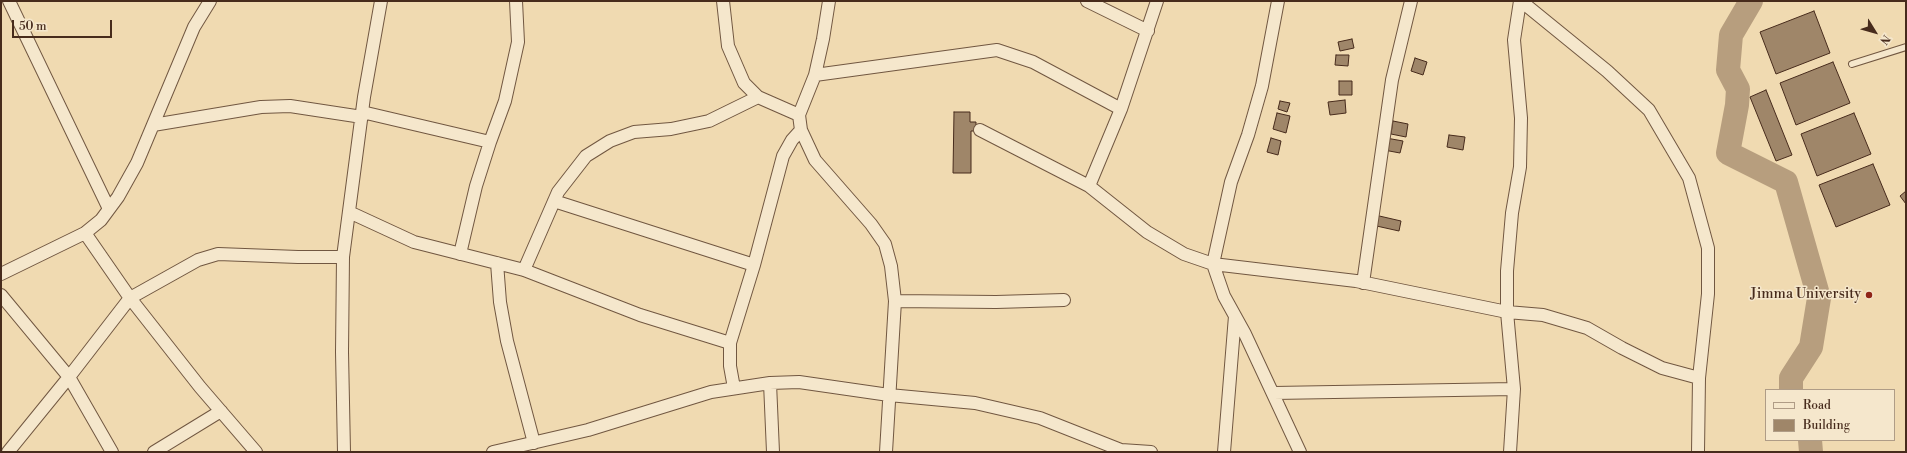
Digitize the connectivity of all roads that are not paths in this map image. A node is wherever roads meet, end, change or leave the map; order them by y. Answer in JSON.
{"nodes":[{"id":1,"x":9,"y":1,"type":"edge"},
{"id":2,"x":210,"y":1,"type":"edge"},
{"id":3,"x":381,"y":1,"type":"edge"},
{"id":4,"x":516,"y":1,"type":"edge"},
{"id":5,"x":723,"y":1,"type":"edge"},
{"id":6,"x":829,"y":1,"type":"edge"},
{"id":7,"x":1087,"y":1,"type":"edge"},
{"id":8,"x":1157,"y":1,"type":"edge"},
{"id":9,"x":1278,"y":1,"type":"edge"},
{"id":10,"x":1411,"y":1,"type":"edge"},
{"id":11,"x":1520,"y":1,"type":"edge"},
{"id":12,"x":1148,"y":31,"type":"junction"},
{"id":13,"x":1906,"y":47,"type":"edge"},
{"id":14,"x":1852,"y":64,"type":"dead end"},
{"id":15,"x":815,"y":75,"type":"junction"},
{"id":16,"x":758,"y":97,"type":"junction"},
{"id":17,"x":1121,"y":109,"type":"junction"},
{"id":18,"x":362,"y":114,"type":"junction"},
{"id":19,"x":799,"y":115,"type":"junction"},
{"id":20,"x":153,"y":125,"type":"junction"},
{"id":21,"x":801,"y":130,"type":"junction"},
{"id":22,"x":980,"y":130,"type":"dead end"},
{"id":23,"x":490,"y":142,"type":"junction"},
{"id":24,"x":1089,"y":186,"type":"junction"},
{"id":25,"x":554,"y":201,"type":"junction"},
{"id":26,"x":109,"y":209,"type":"junction"},
{"id":27,"x":348,"y":212,"type":"junction"},
{"id":28,"x":85,"y":233,"type":"junction"},
{"id":29,"x":460,"y":254,"type":"junction"},
{"id":30,"x":342,"y":257,"type":"junction"},
{"id":31,"x":497,"y":263,"type":"junction"},
{"id":32,"x":1213,"y":264,"type":"junction"},
{"id":33,"x":754,"y":265,"type":"junction"},
{"id":34,"x":524,"y":270,"type":"junction"},
{"id":35,"x":1,"y":274,"type":"edge"},
{"id":36,"x":1363,"y":283,"type":"junction"},
{"id":37,"x":1,"y":296,"type":"edge"},
{"id":38,"x":130,"y":298,"type":"junction"},
{"id":39,"x":1064,"y":300,"type":"dead end"},
{"id":40,"x":895,"y":301,"type":"junction"},
{"id":41,"x":1507,"y":312,"type":"junction"},
{"id":42,"x":1235,"y":316,"type":"junction"},
{"id":43,"x":730,"y":343,"type":"junction"},
{"id":44,"x":69,"y":377,"type":"junction"},
{"id":45,"x":1699,"y":378,"type":"junction"},
{"id":46,"x":770,"y":383,"type":"junction"},
{"id":47,"x":734,"y":388,"type":"junction"},
{"id":48,"x":1514,"y":389,"type":"junction"},
{"id":49,"x":1274,"y":393,"type":"junction"},
{"id":50,"x":889,"y":395,"type":"junction"},
{"id":51,"x":221,"y":411,"type":"junction"},
{"id":52,"x":534,"y":443,"type":"junction"},
{"id":53,"x":506,"y":451,"type":"edge"},
{"id":54,"x":8,"y":452,"type":"edge"},
{"id":55,"x":112,"y":452,"type":"edge"},
{"id":56,"x":154,"y":452,"type":"edge"},
{"id":57,"x":256,"y":452,"type":"edge"},
{"id":58,"x":344,"y":452,"type":"edge"},
{"id":59,"x":493,"y":452,"type":"edge"},
{"id":60,"x":773,"y":452,"type":"edge"},
{"id":61,"x":886,"y":452,"type":"edge"},
{"id":62,"x":1151,"y":452,"type":"edge"},
{"id":63,"x":1224,"y":452,"type":"edge"},
{"id":64,"x":1300,"y":452,"type":"edge"},
{"id":65,"x":1510,"y":452,"type":"edge"},
{"id":66,"x":1698,"y":452,"type":"edge"}],
"edges":[{"from":1,"to":26,"type":"street"},
{"from":2,"to":20,"type":"street"},
{"from":3,"to":18,"type":"street"},
{"from":4,"to":23,"type":"street"},
{"from":5,"to":16,"type":"street"},
{"from":6,"to":15,"type":"street"},
{"from":7,"to":12,"type":"street"},
{"from":8,"to":12,"type":"street"},
{"from":9,"to":32,"type":"street"},
{"from":10,"to":36,"type":"street"},
{"from":11,"to":41,"type":"street"},
{"from":11,"to":45,"type":"street"},
{"from":12,"to":17,"type":"street"},
{"from":13,"to":14,"type":"lane"},
{"from":15,"to":17,"type":"street"},
{"from":15,"to":19,"type":"street"},
{"from":16,"to":19,"type":"street"},
{"from":16,"to":25,"type":"street"},
{"from":17,"to":24,"type":"street"},
{"from":18,"to":20,"type":"street"},
{"from":18,"to":23,"type":"street"},
{"from":18,"to":27,"type":"street"},
{"from":19,"to":21,"type":"street"},
{"from":20,"to":26,"type":"street"},
{"from":21,"to":33,"type":"street"},
{"from":21,"to":40,"type":"street"},
{"from":22,"to":24,"type":"street"},
{"from":23,"to":29,"type":"street"},
{"from":24,"to":32,"type":"street"},
{"from":25,"to":33,"type":"street"},
{"from":25,"to":34,"type":"street"},
{"from":26,"to":28,"type":"street"},
{"from":27,"to":29,"type":"street"},
{"from":27,"to":30,"type":"street"},
{"from":28,"to":35,"type":"street"},
{"from":28,"to":38,"type":"street"},
{"from":29,"to":31,"type":"street"},
{"from":30,"to":38,"type":"street"},
{"from":30,"to":58,"type":"street"},
{"from":31,"to":34,"type":"street"},
{"from":31,"to":52,"type":"street"},
{"from":32,"to":36,"type":"street"},
{"from":32,"to":42,"type":"street"},
{"from":33,"to":43,"type":"street"},
{"from":34,"to":43,"type":"street"},
{"from":36,"to":41,"type":"street"},
{"from":37,"to":44,"type":"street"},
{"from":38,"to":44,"type":"street"},
{"from":38,"to":51,"type":"street"},
{"from":39,"to":40,"type":"street"},
{"from":40,"to":50,"type":"street"},
{"from":41,"to":45,"type":"street"},
{"from":41,"to":48,"type":"street"},
{"from":42,"to":49,"type":"street"},
{"from":42,"to":63,"type":"street"},
{"from":43,"to":47,"type":"street"},
{"from":44,"to":54,"type":"street"},
{"from":44,"to":55,"type":"street"},
{"from":45,"to":66,"type":"street"},
{"from":46,"to":47,"type":"street"},
{"from":46,"to":50,"type":"street"},
{"from":46,"to":60,"type":"street"},
{"from":47,"to":52,"type":"street"},
{"from":48,"to":49,"type":"street"},
{"from":48,"to":65,"type":"street"},
{"from":49,"to":64,"type":"street"},
{"from":50,"to":61,"type":"street"},
{"from":50,"to":62,"type":"street"},
{"from":51,"to":56,"type":"street"},
{"from":51,"to":57,"type":"street"},
{"from":52,"to":53,"type":"street"},
{"from":53,"to":59,"type":"street"}]}
